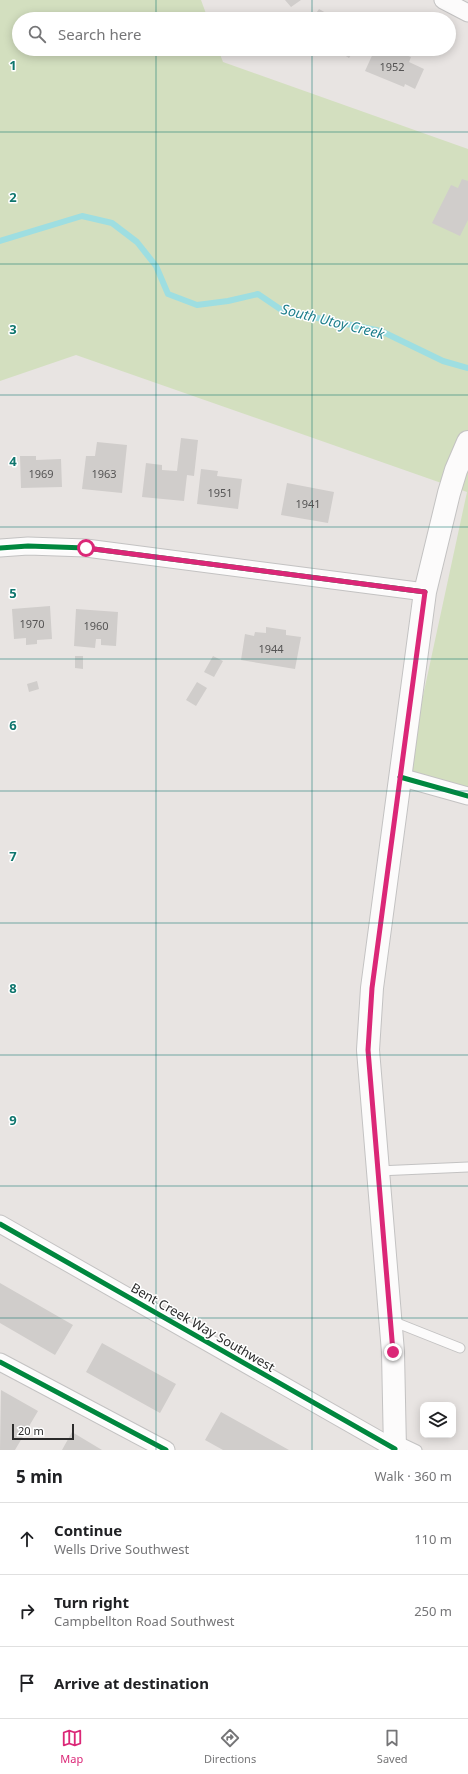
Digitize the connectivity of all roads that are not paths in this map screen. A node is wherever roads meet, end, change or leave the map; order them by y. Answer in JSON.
{"nodes":[{"id":1,"x":443,"y":0,"type":"edge"},
{"id":2,"x":468,"y":13,"type":"edge"},
{"id":3,"x":468,"y":442,"type":"edge"},
{"id":4,"x":0,"y":548,"type":"edge"},
{"id":5,"x":425,"y":592,"type":"junction"},
{"id":6,"x":400,"y":777,"type":"junction"},
{"id":7,"x":468,"y":796,"type":"edge"},
{"id":8,"x":468,"y":1167,"type":"edge"},
{"id":9,"x":378,"y":1171,"type":"junction"},
{"id":10,"x":0,"y":1224,"type":"edge"},
{"id":11,"x":390,"y":1321,"type":"junction"},
{"id":12,"x":460,"y":1348,"type":"dead end"},
{"id":13,"x":0,"y":1362,"type":"edge"},
{"id":14,"x":395,"y":1446,"type":"edge"},
{"id":15,"x":166,"y":1450,"type":"edge"},
{"id":16,"x":416,"y":1450,"type":"edge"}],
"edges":[{"from":1,"to":2,"type":"street"},
{"from":3,"to":5,"type":"main road"},
{"from":4,"to":5,"type":"street"},
{"from":5,"to":6,"type":"main road"},
{"from":6,"to":7,"type":"street"},
{"from":6,"to":9,"type":"main road"},
{"from":8,"to":9,"type":"lane"},
{"from":9,"to":11,"type":"main road"},
{"from":10,"to":14,"type":"street","name":"Bent Creek Way Southwest"},
{"from":11,"to":12,"type":"lane"},
{"from":11,"to":14,"type":"main road"},
{"from":13,"to":15,"type":"street"},
{"from":14,"to":16,"type":"lane"}]}
